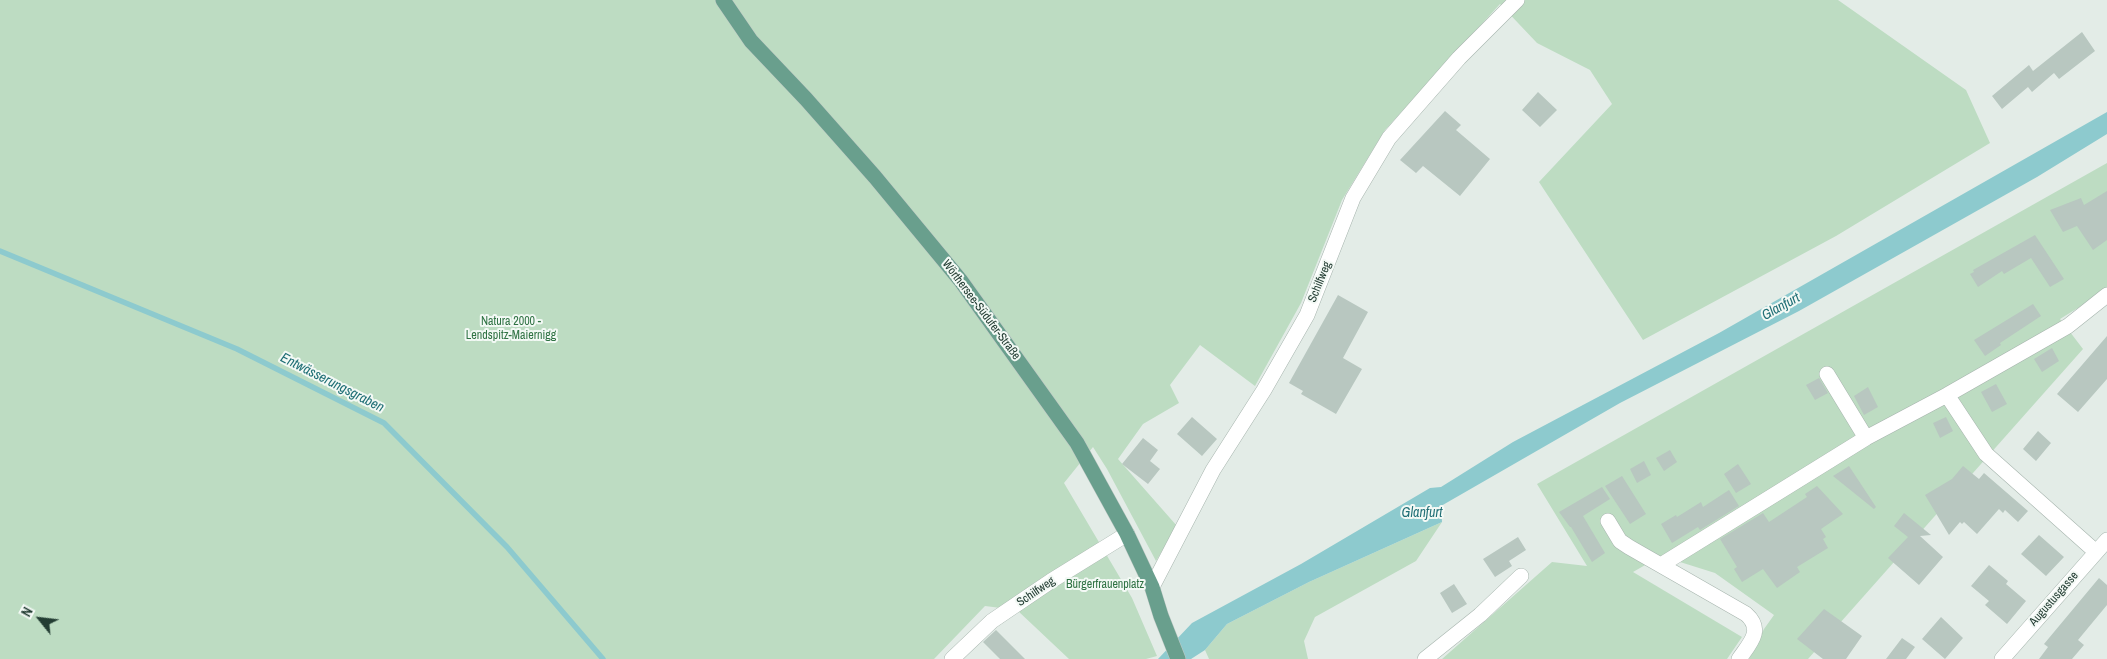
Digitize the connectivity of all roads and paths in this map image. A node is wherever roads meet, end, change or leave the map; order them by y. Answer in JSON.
{"nodes":[{"id":1,"x":723,"y":0,"type":"edge"},
{"id":2,"x":1517,"y":0,"type":"edge"},
{"id":3,"x":2107,"y":294,"type":"edge"},
{"id":4,"x":1827,"y":374,"type":"dead end"},
{"id":5,"x":1947,"y":395,"type":"junction"},
{"id":6,"x":1866,"y":438,"type":"junction"},
{"id":7,"x":1608,"y":521,"type":"dead end"},
{"id":8,"x":1127,"y":534,"type":"junction"},
{"id":9,"x":2107,"y":540,"type":"edge"},
{"id":10,"x":2096,"y":552,"type":"junction"},
{"id":11,"x":1661,"y":565,"type":"junction"},
{"id":12,"x":1521,"y":576,"type":"dead end"},
{"id":13,"x":1152,"y":587,"type":"junction"},
{"id":14,"x":952,"y":659,"type":"edge"},
{"id":15,"x":1178,"y":659,"type":"edge"},
{"id":16,"x":1426,"y":659,"type":"edge"},
{"id":17,"x":1739,"y":659,"type":"edge"},
{"id":18,"x":2002,"y":659,"type":"edge"}],
"edges":[{"from":1,"to":8,"type":"main road","name":"Wörthersee-Südufer-Straße"},
{"from":2,"to":13,"type":"street","name":"Schilfweg"},
{"from":3,"to":5,"type":"street"},
{"from":4,"to":6,"type":"street"},
{"from":5,"to":6,"type":"street"},
{"from":5,"to":10,"type":"street"},
{"from":6,"to":11,"type":"street"},
{"from":7,"to":11,"type":"street"},
{"from":8,"to":13,"type":"main road","name":"Wörthersee-Südufer-Straße"},
{"from":8,"to":14,"type":"street","name":"Schilfweg"},
{"from":9,"to":10,"type":"street","name":"Augustusgasse"},
{"from":10,"to":18,"type":"street","name":"Augustusgasse"},
{"from":11,"to":17,"type":"street"},
{"from":12,"to":16,"type":"street"},
{"from":13,"to":15,"type":"main road","name":"Wörthersee-Südufer-Straße"}]}
